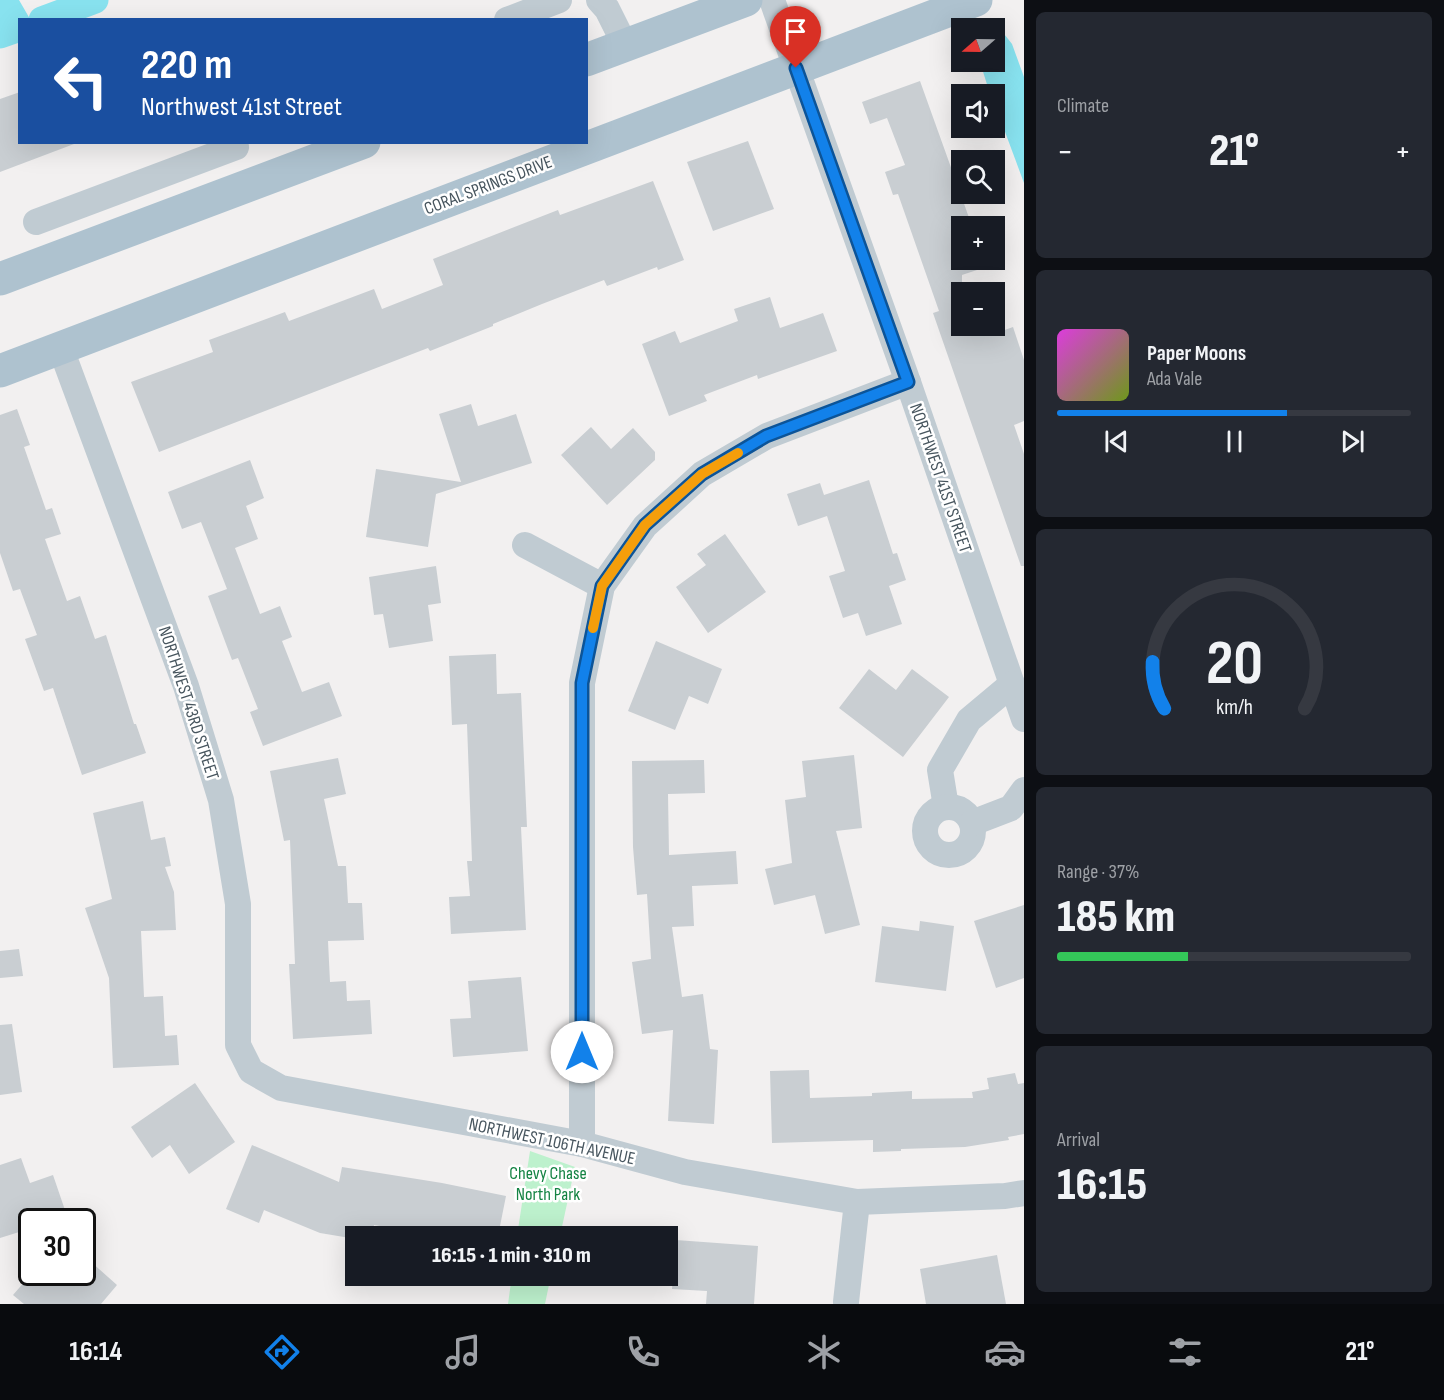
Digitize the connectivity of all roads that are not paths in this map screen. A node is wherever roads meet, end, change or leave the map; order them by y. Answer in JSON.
{"nodes":[{"id":1,"x":559,"y":0,"type":"edge"},
{"id":2,"x":599,"y":0,"type":"edge"},
{"id":3,"x":746,"y":0,"type":"edge"},
{"id":4,"x":772,"y":0,"type":"edge"},
{"id":5,"x":976,"y":0,"type":"edge"},
{"id":6,"x":512,"y":18,"type":"edge"},
{"id":7,"x":626,"y":45,"type":"junction"},
{"id":8,"x":588,"y":59,"type":"edge"},
{"id":9,"x":796,"y":68,"type":"junction"},
{"id":10,"x":358,"y":144,"type":"edge"},
{"id":11,"x":236,"y":147,"type":"dead end"},
{"id":12,"x":131,"y":186,"type":"junction"},
{"id":13,"x":36,"y":222,"type":"dead end"},
{"id":14,"x":146,"y":224,"type":"junction"},
{"id":15,"x":0,"y":279,"type":"edge"},
{"id":16,"x":61,"y":349,"type":"junction"},
{"id":17,"x":0,"y":371,"type":"edge"},
{"id":18,"x":908,"y":382,"type":"junction"},
{"id":19,"x":525,"y":545,"type":"dead end"},
{"id":20,"x":602,"y":586,"type":"junction"},
{"id":21,"x":1012,"y":684,"type":"junction"},
{"id":22,"x":1024,"y":719,"type":"edge"},
{"id":23,"x":1024,"y":790,"type":"edge"},
{"id":24,"x":946,"y":807,"type":"junction"},
{"id":25,"x":972,"y":823,"type":"junction"},
{"id":26,"x":251,"y":1071,"type":"joint"},
{"id":27,"x":582,"y":1144,"type":"junction"},
{"id":28,"x":1024,"y":1193,"type":"edge"},
{"id":29,"x":857,"y":1202,"type":"junction"},
{"id":30,"x":846,"y":1302,"type":"dead end"}],
"edges":[{"from":1,"to":6,"type":"street"},
{"from":2,"to":7,"type":"street"},
{"from":3,"to":7,"type":"main road"},
{"from":4,"to":9,"type":"street","name":"NORTHWEST 41ST STREET"},
{"from":5,"to":9,"type":"main road","name":"CORAL SPRINGS DRIVE"},
{"from":7,"to":8,"type":"main road"},
{"from":9,"to":16,"type":"main road","name":"CORAL SPRINGS DRIVE"},
{"from":9,"to":18,"type":"street","name":"NORTHWEST 41ST STREET"},
{"from":10,"to":14,"type":"main road"},
{"from":11,"to":12,"type":"street"},
{"from":12,"to":13,"type":"street"},
{"from":12,"to":14,"type":"street"},
{"from":14,"to":15,"type":"main road"},
{"from":16,"to":17,"type":"main road","name":"CORAL SPRINGS DRIVE"},
{"from":16,"to":26,"type":"street","name":"NORTHWEST 43RD STREET"},
{"from":18,"to":20,"type":"street"},
{"from":18,"to":21,"type":"street","name":"NORTHWEST 41ST STREET"},
{"from":19,"to":20,"type":"street"},
{"from":20,"to":27,"type":"street"},
{"from":21,"to":22,"type":"street","name":"NORTHWEST 41ST STREET"},
{"from":21,"to":24,"type":"street"},
{"from":23,"to":25,"type":"street"},
{"from":24,"to":25,"type":"street"},
{"from":24,"to":25,"type":"street"},
{"from":26,"to":27,"type":"street","name":"NORTHWEST 106TH AVENUE"},
{"from":27,"to":29,"type":"street","name":"NORTHWEST 106TH AVENUE"},
{"from":28,"to":29,"type":"street","name":"NORTHWEST 106TH AVENUE"},
{"from":29,"to":30,"type":"street"}]}
